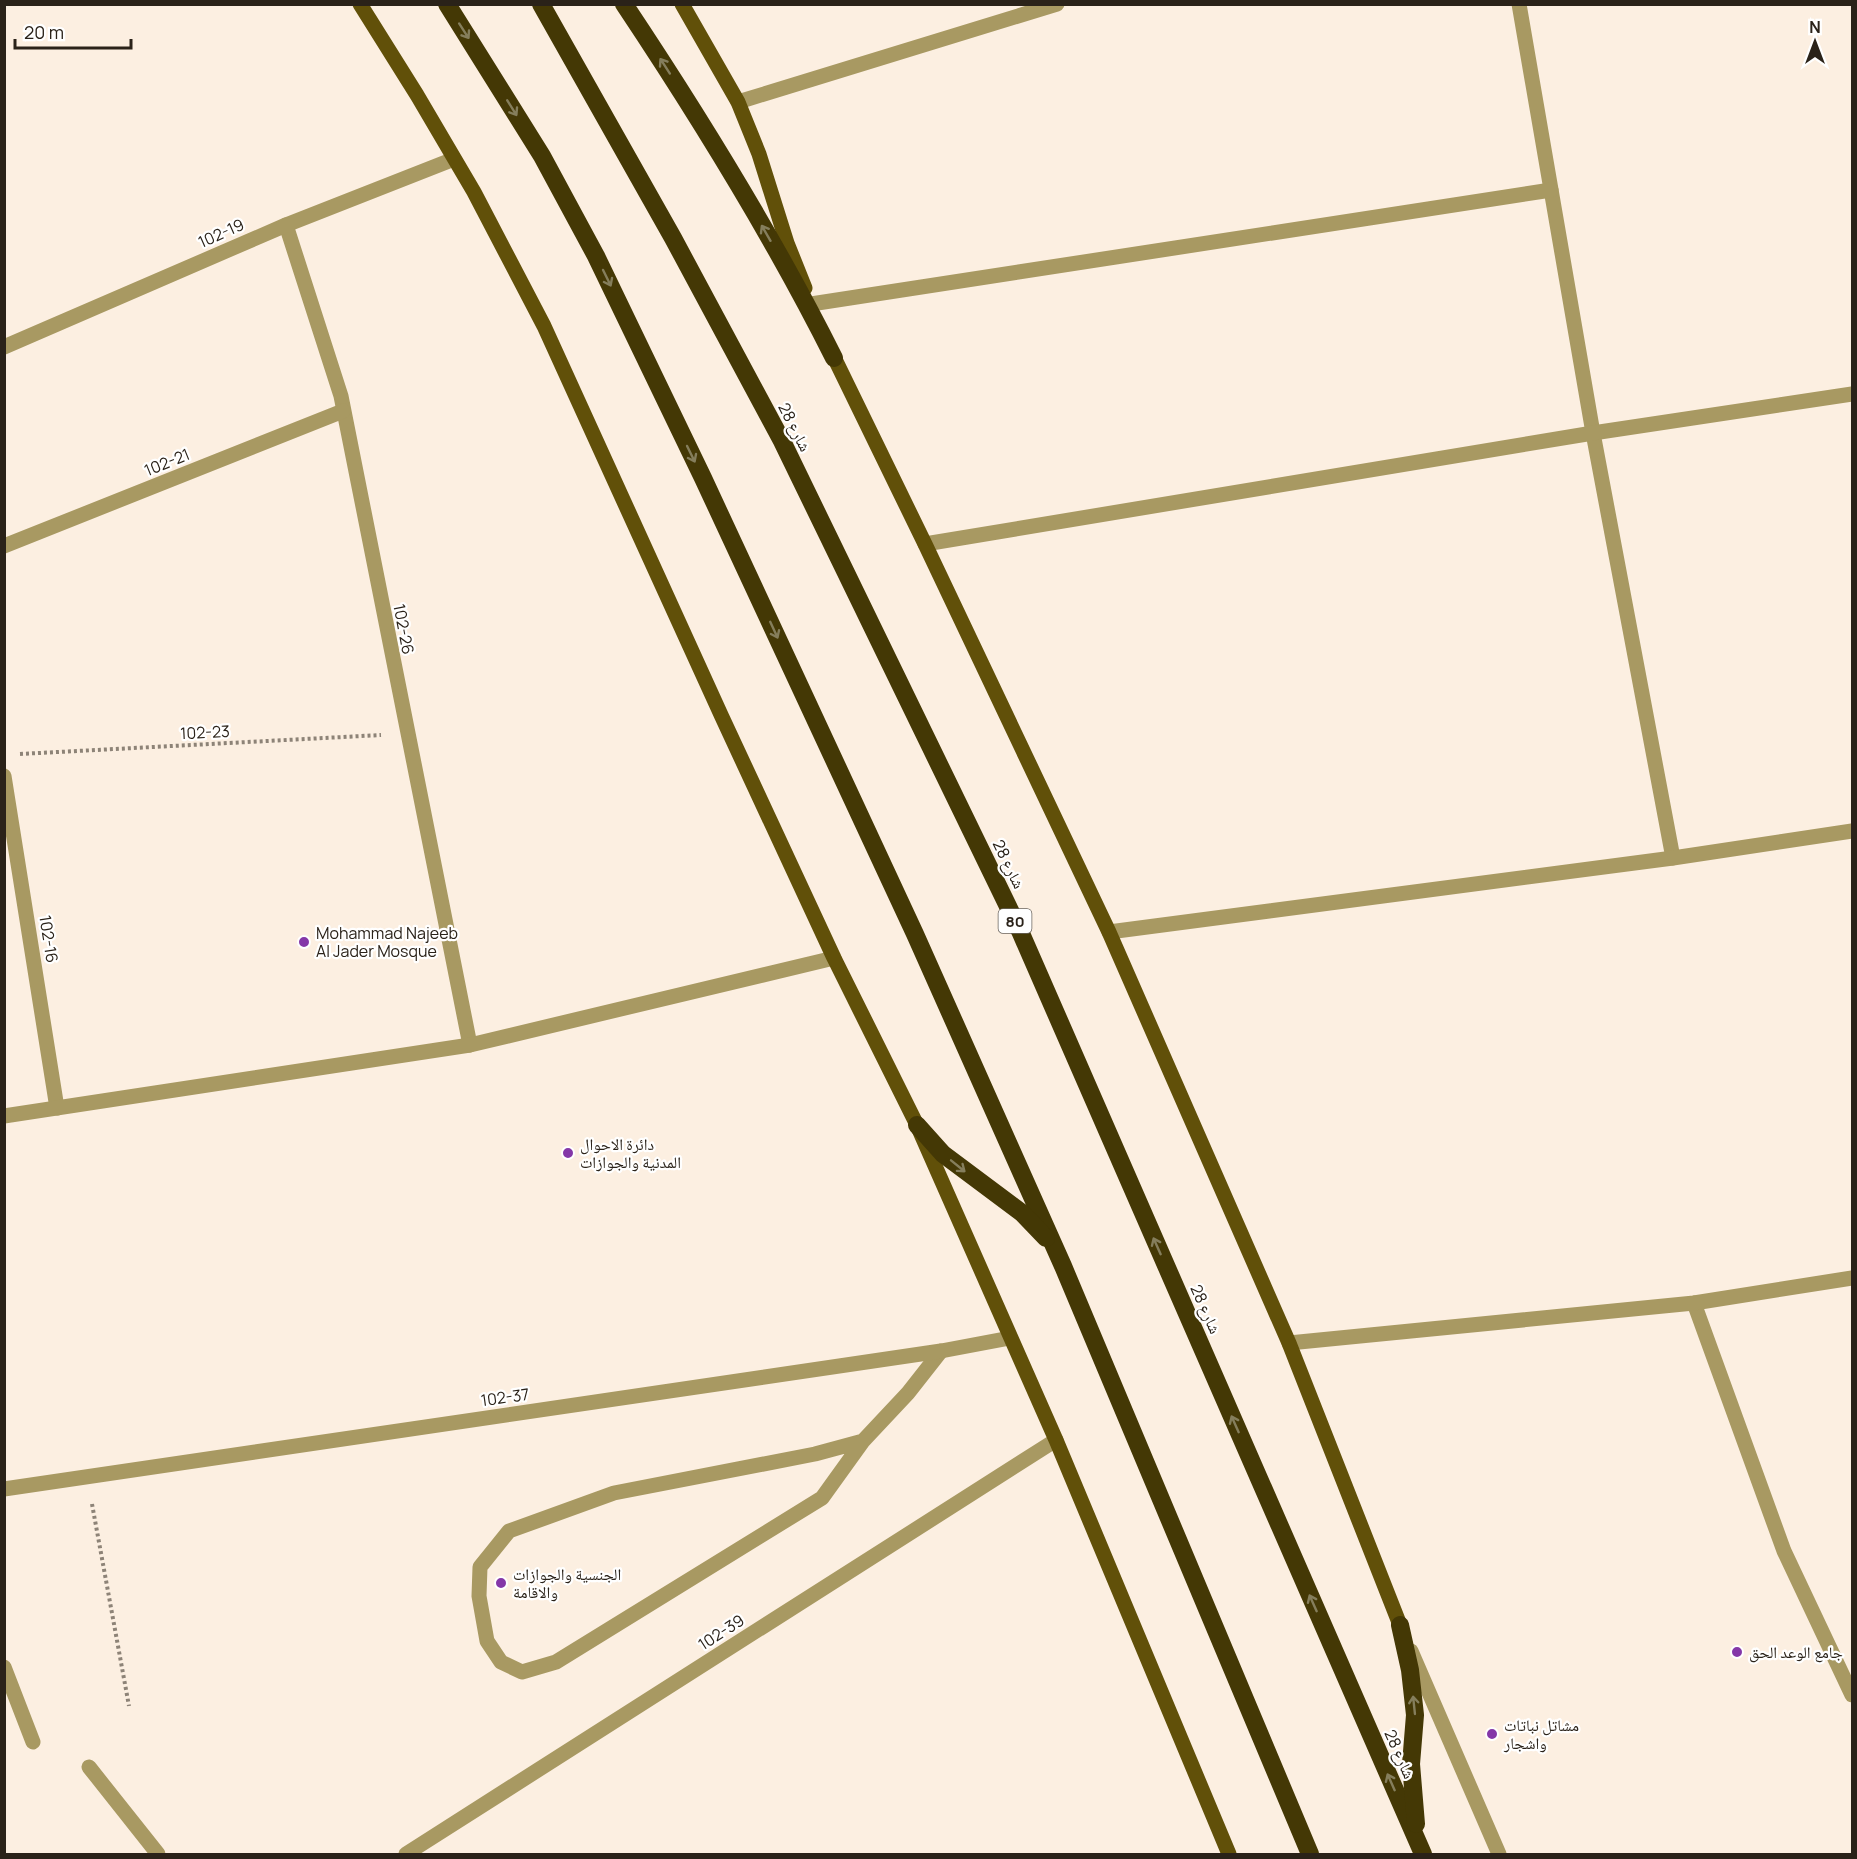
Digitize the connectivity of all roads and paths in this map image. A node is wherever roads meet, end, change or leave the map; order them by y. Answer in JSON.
{"nodes":[{"id":1,"x":360,"y":4,"type":"edge"},
{"id":2,"x":447,"y":4,"type":"edge"},
{"id":3,"x":624,"y":4,"type":"edge"},
{"id":4,"x":682,"y":4,"type":"edge"},
{"id":5,"x":1057,"y":4,"type":"edge"},
{"id":6,"x":1519,"y":4,"type":"edge"},
{"id":7,"x":544,"y":10,"type":"edge"},
{"id":8,"x":738,"y":102,"type":"junction"},
{"id":9,"x":454,"y":159,"type":"junction"},
{"id":10,"x":1551,"y":190,"type":"junction"},
{"id":11,"x":286,"y":225,"type":"junction"},
{"id":12,"x":811,"y":304,"type":"junction"},
{"id":13,"x":4,"y":347,"type":"edge"},
{"id":14,"x":834,"y":358,"type":"junction"},
{"id":15,"x":1852,"y":394,"type":"edge"},
{"id":16,"x":344,"y":411,"type":"junction"},
{"id":17,"x":1593,"y":433,"type":"junction"},
{"id":18,"x":925,"y":544,"type":"junction"},
{"id":19,"x":4,"y":546,"type":"edge"},
{"id":20,"x":407,"y":733,"type":"junction"},
{"id":21,"x":16,"y":754,"type":"dead end"},
{"id":22,"x":4,"y":776,"type":"edge"},
{"id":23,"x":1852,"y":831,"type":"edge"},
{"id":24,"x":1673,"y":858,"type":"junction"},
{"id":25,"x":1109,"y":932,"type":"junction"},
{"id":26,"x":834,"y":958,"type":"junction"},
{"id":27,"x":470,"y":1045,"type":"junction"},
{"id":28,"x":57,"y":1108,"type":"junction"},
{"id":29,"x":4,"y":1116,"type":"edge"},
{"id":30,"x":917,"y":1125,"type":"junction"},
{"id":31,"x":1064,"y":1266,"type":"junction"},
{"id":32,"x":1852,"y":1278,"type":"edge"},
{"id":33,"x":1694,"y":1303,"type":"junction"},
{"id":34,"x":1010,"y":1338,"type":"junction"},
{"id":35,"x":1289,"y":1343,"type":"junction"},
{"id":36,"x":941,"y":1351,"type":"junction"},
{"id":37,"x":1056,"y":1440,"type":"junction"},
{"id":38,"x":863,"y":1441,"type":"junction"},
{"id":39,"x":87,"y":1477,"type":"junction"},
{"id":40,"x":4,"y":1488,"type":"edge"},
{"id":41,"x":1400,"y":1625,"type":"junction"},
{"id":42,"x":4,"y":1667,"type":"edge"},
{"id":43,"x":1852,"y":1695,"type":"edge"},
{"id":44,"x":129,"y":1706,"type":"dead end"},
{"id":45,"x":33,"y":1742,"type":"dead end"},
{"id":46,"x":89,"y":1767,"type":"dead end"},
{"id":47,"x":1421,"y":1851,"type":"edge"},
{"id":48,"x":158,"y":1854,"type":"edge"},
{"id":49,"x":406,"y":1854,"type":"edge"},
{"id":50,"x":1229,"y":1854,"type":"edge"},
{"id":51,"x":1310,"y":1854,"type":"edge"},
{"id":52,"x":1499,"y":1854,"type":"edge"}],
"edges":[{"from":1,"to":9,"type":"main road"},
{"from":2,"to":31,"type":"highway","one_way":true},
{"from":14,"to":3,"type":"highway","one_way":true},
{"from":4,"to":8,"type":"main road"},
{"from":5,"to":8,"type":"street"},
{"from":6,"to":10,"type":"street"},
{"from":47,"to":7,"type":"highway","name":"شارع 28","number":"80","one_way":true},
{"from":8,"to":12,"type":"main road"},
{"from":9,"to":11,"type":"street","name":"102-19"},
{"from":9,"to":26,"type":"main road"},
{"from":10,"to":12,"type":"street"},
{"from":10,"to":17,"type":"street"},
{"from":11,"to":13,"type":"street","name":"102-19"},
{"from":11,"to":16,"type":"street","name":"102-26"},
{"from":12,"to":14,"type":"main road"},
{"from":14,"to":18,"type":"main road"},
{"from":15,"to":17,"type":"street"},
{"from":16,"to":19,"type":"street","name":"102-21"},
{"from":16,"to":20,"type":"street","name":"102-26"},
{"from":17,"to":18,"type":"street"},
{"from":17,"to":24,"type":"street"},
{"from":18,"to":25,"type":"main road"},
{"from":20,"to":21,"type":"path","name":"102-23"},
{"from":20,"to":27,"type":"street","name":"102-26"},
{"from":22,"to":28,"type":"street","name":"102-16"},
{"from":23,"to":24,"type":"street"},
{"from":24,"to":25,"type":"street"},
{"from":25,"to":35,"type":"main road"},
{"from":26,"to":27,"type":"street"},
{"from":26,"to":30,"type":"main road"},
{"from":27,"to":28,"type":"street"},
{"from":28,"to":29,"type":"street"},
{"from":30,"to":31,"type":"highway","one_way":true},
{"from":30,"to":34,"type":"main road"},
{"from":31,"to":51,"type":"highway"},
{"from":32,"to":33,"type":"street"},
{"from":33,"to":35,"type":"street"},
{"from":33,"to":43,"type":"street"},
{"from":34,"to":36,"type":"street","name":"102-37"},
{"from":34,"to":37,"type":"main road"},
{"from":35,"to":41,"type":"main road"},
{"from":36,"to":38,"type":"street"},
{"from":36,"to":39,"type":"street","name":"102-37"},
{"from":37,"to":49,"type":"street","name":"102-39"},
{"from":37,"to":50,"type":"main road"},
{"from":38,"to":38,"type":"street"},
{"from":39,"to":40,"type":"street","name":"102-37"},
{"from":39,"to":44,"type":"path"},
{"from":47,"to":41,"type":"highway","one_way":true},
{"from":41,"to":52,"type":"street"},
{"from":42,"to":45,"type":"street"},
{"from":46,"to":48,"type":"street"}]}
